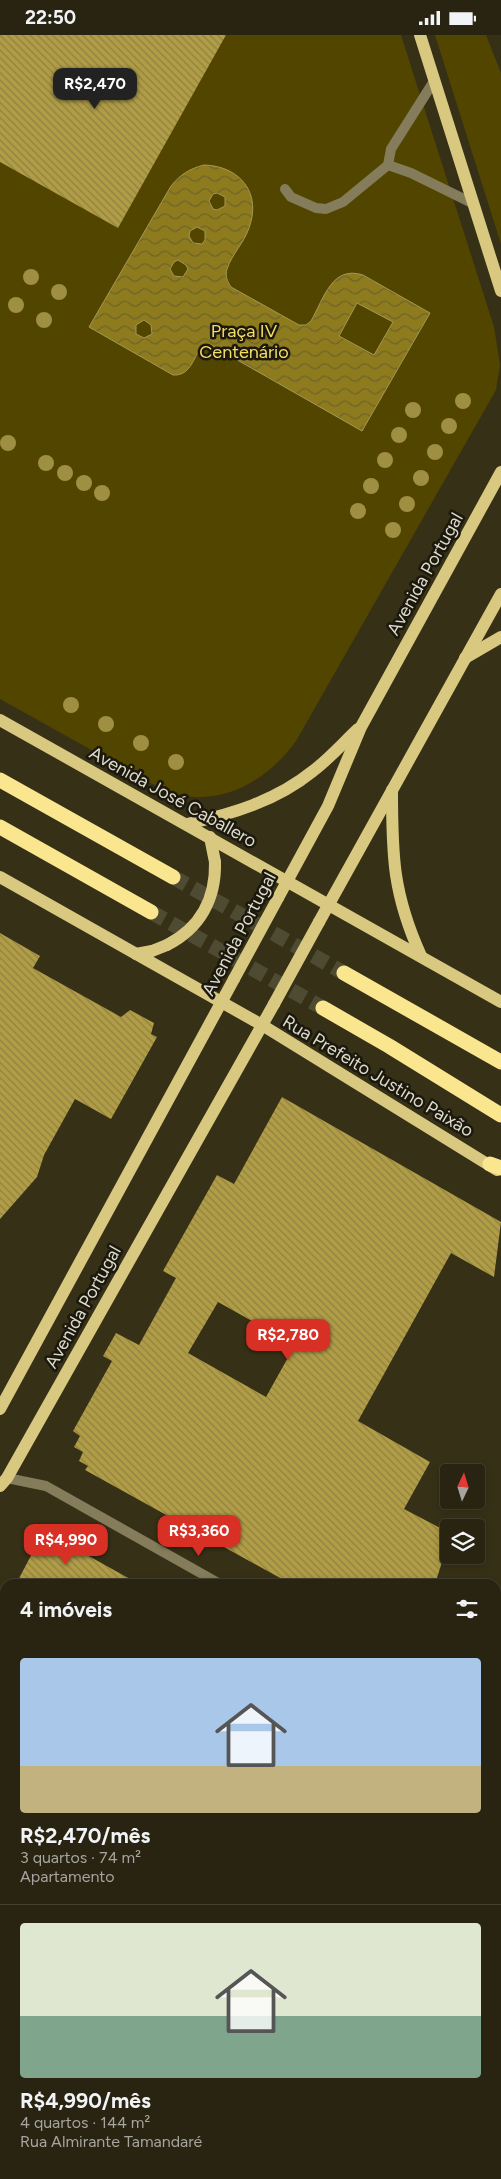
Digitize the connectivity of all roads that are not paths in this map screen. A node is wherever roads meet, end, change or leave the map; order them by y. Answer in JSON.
{"nodes":[{"id":1,"x":420,"y":35,"type":"edge"},
{"id":2,"x":434,"y":81,"type":"junction"},
{"id":3,"x":388,"y":165,"type":"junction"},
{"id":4,"x":285,"y":189,"type":"dead end"},
{"id":5,"x":474,"y":204,"type":"junction"},
{"id":6,"x":501,"y":291,"type":"edge"},
{"id":7,"x":501,"y":472,"type":"edge"},
{"id":8,"x":501,"y":594,"type":"edge"},
{"id":9,"x":501,"y":637,"type":"edge"},
{"id":10,"x":465,"y":658,"type":"junction"},
{"id":11,"x":0,"y":720,"type":"edge"},
{"id":12,"x":361,"y":727,"type":"junction"},
{"id":13,"x":0,"y":779,"type":"edge"},
{"id":14,"x":392,"y":789,"type":"junction"},
{"id":15,"x":187,"y":824,"type":"junction"},
{"id":16,"x":0,"y":827,"type":"edge"},
{"id":17,"x":210,"y":837,"type":"junction"},
{"id":18,"x":0,"y":877,"type":"edge"},
{"id":19,"x":173,"y":877,"type":"tunnel mouth"},
{"id":20,"x":288,"y":881,"type":"junction"},
{"id":21,"x":329,"y":904,"type":"junction"},
{"id":22,"x":150,"y":912,"type":"tunnel mouth"},
{"id":23,"x":136,"y":954,"type":"junction"},
{"id":24,"x":421,"y":956,"type":"junction"},
{"id":25,"x":344,"y":973,"type":"tunnel mouth"},
{"id":26,"x":222,"y":1002,"type":"junction"},
{"id":27,"x":501,"y":1002,"type":"edge"},
{"id":28,"x":323,"y":1008,"type":"tunnel mouth"},
{"id":29,"x":262,"y":1025,"type":"junction"},
{"id":30,"x":501,"y":1062,"type":"edge"},
{"id":31,"x":501,"y":1115,"type":"edge"},
{"id":32,"x":497,"y":1169,"type":"edge"},
{"id":33,"x":0,"y":1409,"type":"edge"},
{"id":34,"x":4,"y":1482,"type":"edge"},
{"id":35,"x":211,"y":1579,"type":"edge"}],
"edges":[{"from":1,"to":2,"type":"main road"},
{"from":2,"to":3,"type":"street"},
{"from":2,"to":5,"type":"main road"},
{"from":3,"to":4,"type":"street"},
{"from":3,"to":5,"type":"street"},
{"from":5,"to":6,"type":"main road"},
{"from":7,"to":12,"type":"main road","name":"Avenida Portugal"},
{"from":8,"to":10,"type":"main road","name":"Avenida Portugal"},
{"from":9,"to":10,"type":"main road"},
{"from":10,"to":14,"type":"main road","name":"Avenida Portugal"},
{"from":11,"to":15,"type":"main road","name":"Avenida José Caballero"},
{"from":12,"to":15,"type":"main road"},
{"from":12,"to":20,"type":"main road","name":"Avenida Portugal"},
{"from":13,"to":19,"type":"highway"},
{"from":14,"to":21,"type":"main road","name":"Avenida Portugal"},
{"from":14,"to":24,"type":"main road"},
{"from":15,"to":17,"type":"main road","name":"Avenida José Caballero"},
{"from":16,"to":22,"type":"highway"},
{"from":17,"to":20,"type":"main road","name":"Avenida José Caballero"},
{"from":17,"to":23,"type":"main road","bridge":true},
{"from":18,"to":23,"type":"main road"},
{"from":20,"to":21,"type":"main road","name":"Avenida José Caballero"},
{"from":20,"to":26,"type":"main road","name":"Avenida Portugal","bridge":true},
{"from":21,"to":24,"type":"main road"},
{"from":21,"to":29,"type":"main road","name":"Avenida Portugal","bridge":true},
{"from":23,"to":26,"type":"main road"},
{"from":24,"to":27,"type":"main road"},
{"from":25,"to":30,"type":"highway"},
{"from":26,"to":29,"type":"main road"},
{"from":26,"to":33,"type":"main road","name":"Avenida Portugal"},
{"from":28,"to":31,"type":"highway"},
{"from":29,"to":32,"type":"main road","name":"Rua Prefeito Justino Paixão"},
{"from":29,"to":34,"type":"main road","name":"Avenida Portugal"},
{"from":34,"to":35,"type":"street"}]}
